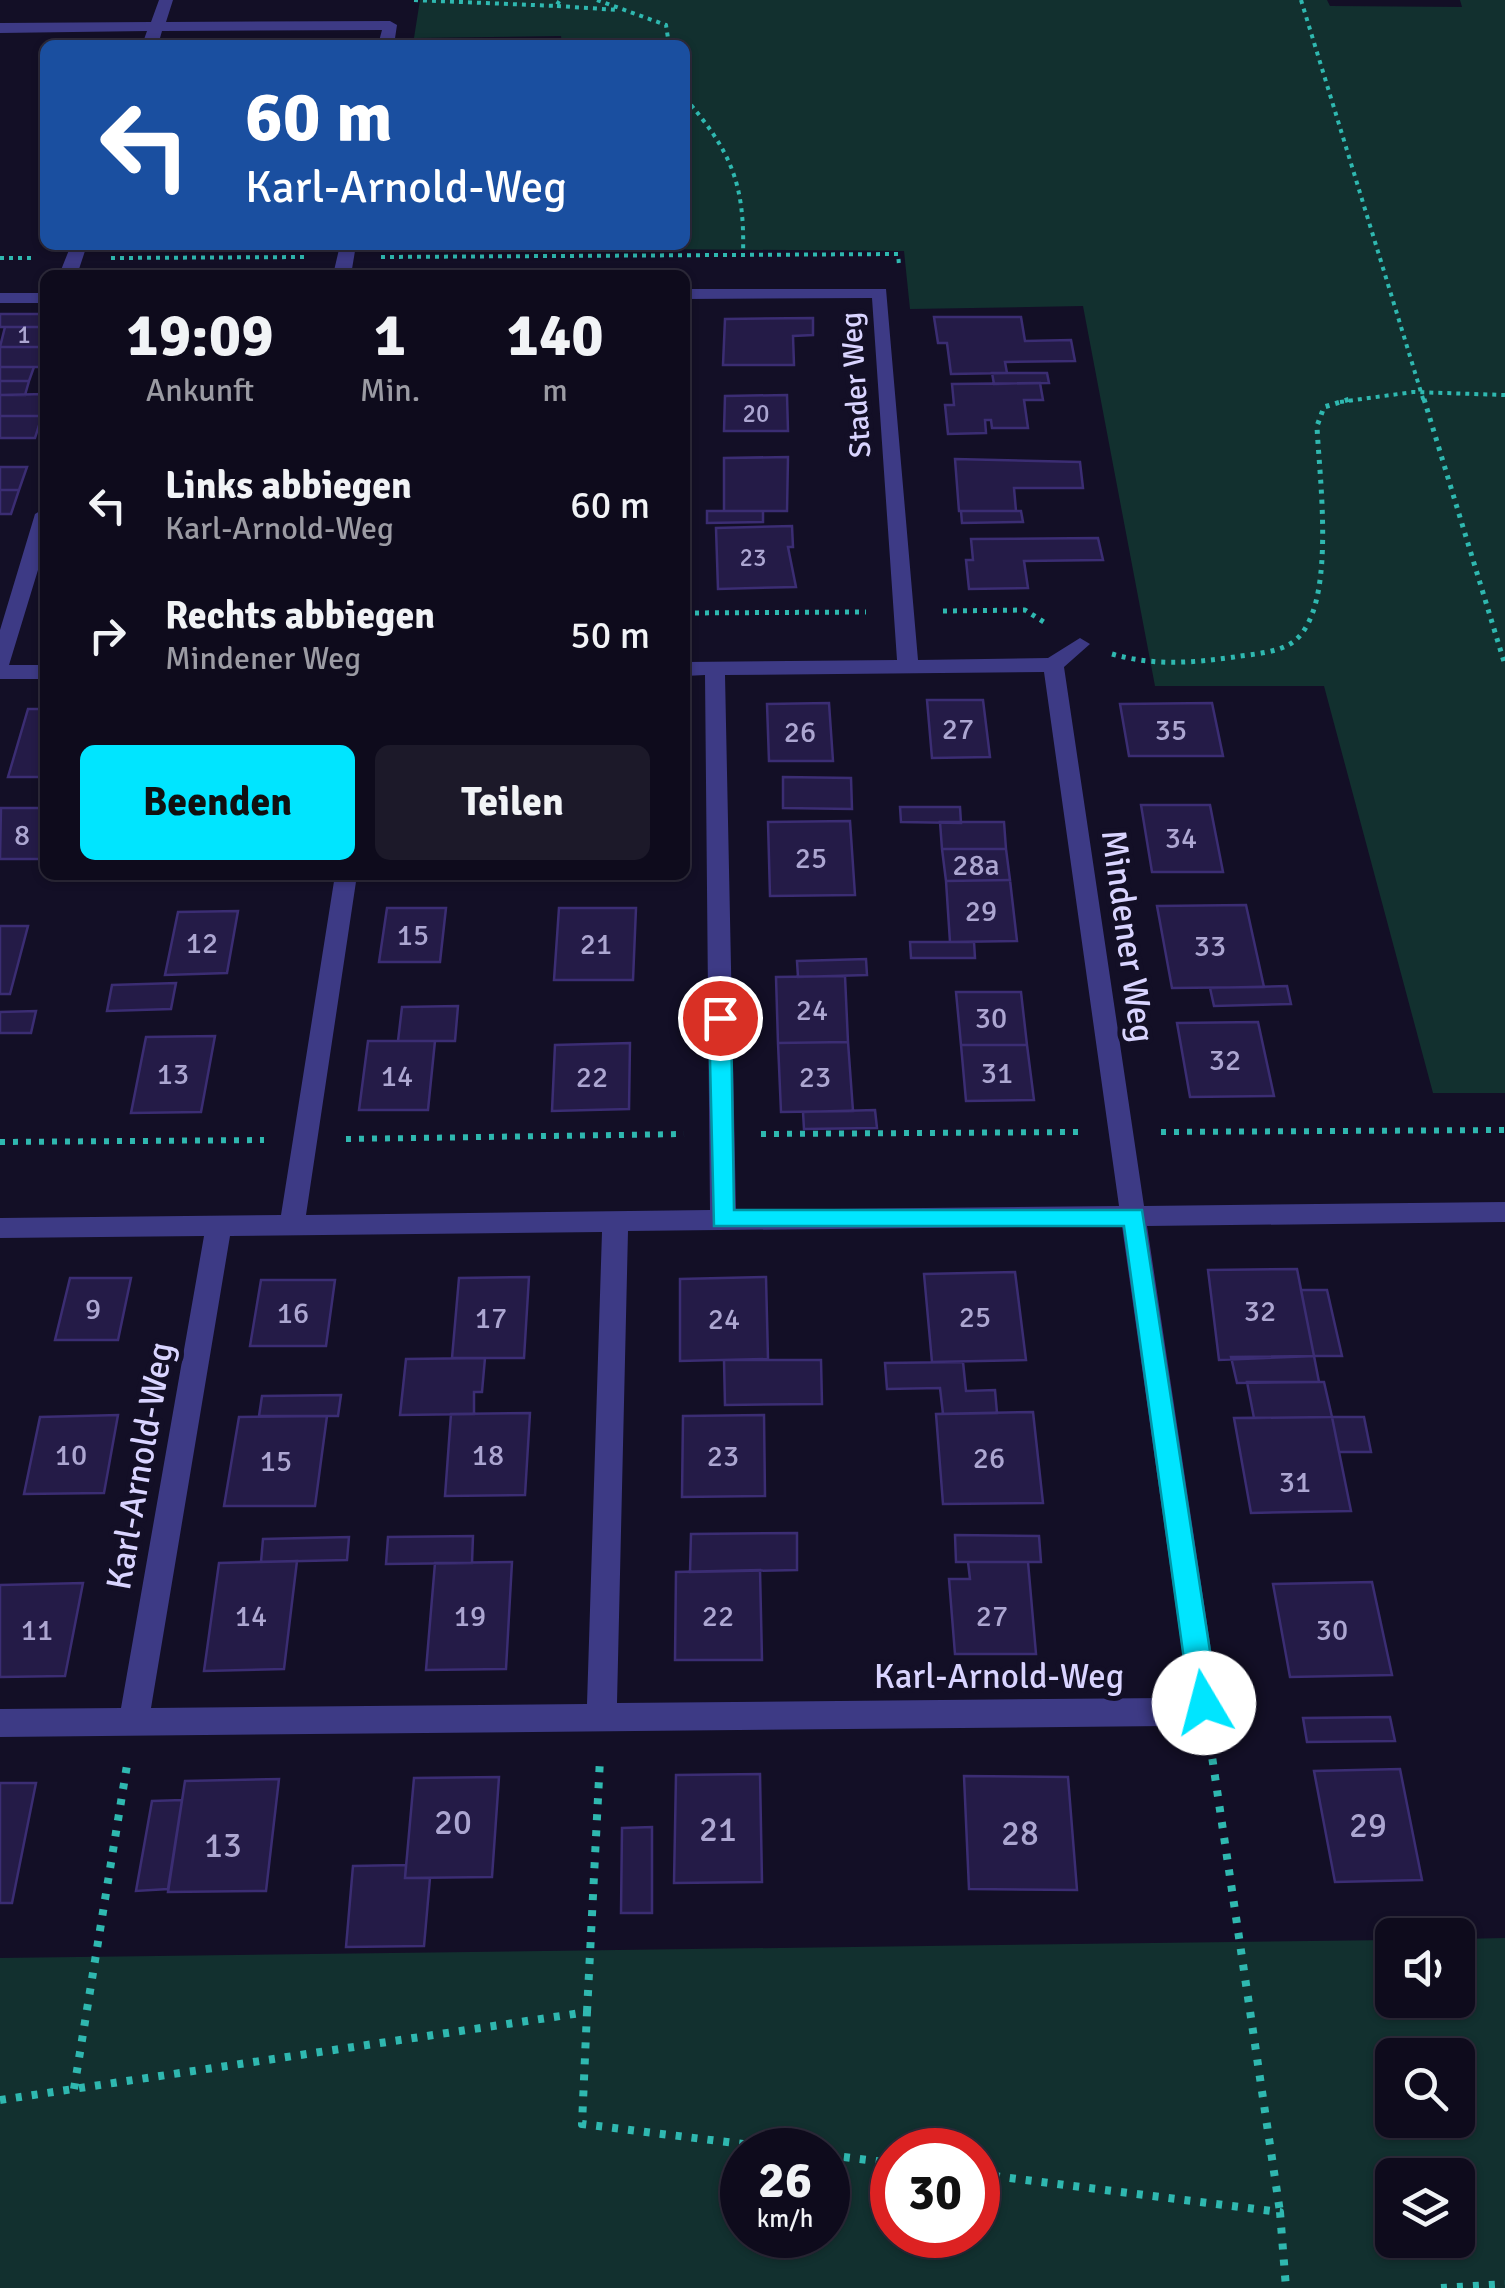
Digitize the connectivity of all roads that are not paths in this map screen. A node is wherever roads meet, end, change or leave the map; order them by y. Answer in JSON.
{"nodes":[{"id":1,"x":166,"y":0,"type":"edge"},
{"id":2,"x":156,"y":27,"type":"junction"},
{"id":3,"x":0,"y":28,"type":"edge"},
{"id":4,"x":152,"y":40,"type":"edge"},
{"id":5,"x":387,"y":40,"type":"edge"},
{"id":6,"x":690,"y":294,"type":"edge"},
{"id":7,"x":0,"y":298,"type":"edge"},
{"id":8,"x":40,"y":298,"type":"edge"},
{"id":9,"x":40,"y":531,"type":"edge"},
{"id":10,"x":1080,"y":644,"type":"road end"},
{"id":11,"x":0,"y":664,"type":"edge"},
{"id":12,"x":1054,"y":666,"type":"junction"},
{"id":13,"x":908,"y":667,"type":"junction"},
{"id":14,"x":690,"y":669,"type":"edge"},
{"id":15,"x":716,"y":669,"type":"junction"},
{"id":16,"x":0,"y":672,"type":"edge"},
{"id":17,"x":40,"y":672,"type":"edge"},
{"id":18,"x":345,"y":880,"type":"edge"},
{"id":19,"x":1505,"y":1212,"type":"edge"},
{"id":20,"x":1134,"y":1216,"type":"junction"},
{"id":21,"x":723,"y":1220,"type":"junction"},
{"id":22,"x":615,"y":1222,"type":"junction"},
{"id":23,"x":292,"y":1224,"type":"junction"},
{"id":24,"x":219,"y":1226,"type":"junction"},
{"id":25,"x":0,"y":1228,"type":"edge"},
{"id":26,"x":602,"y":1717,"type":"junction"},
{"id":27,"x":134,"y":1720,"type":"junction"},
{"id":28,"x":0,"y":1723,"type":"edge"}],
"edges":[{"from":1,"to":2,"type":"street"},
{"from":2,"to":3,"type":"street"},
{"from":2,"to":4,"type":"street"},
{"from":2,"to":5,"type":"street"},
{"from":6,"to":13,"type":"street","name":"Stader Weg"},
{"from":7,"to":8,"type":"street"},
{"from":9,"to":11,"type":"street"},
{"from":10,"to":12,"type":"street"},
{"from":12,"to":13,"type":"street"},
{"from":12,"to":20,"type":"street","name":"Mindener Weg"},
{"from":13,"to":15,"type":"street"},
{"from":14,"to":15,"type":"street"},
{"from":15,"to":21,"type":"street"},
{"from":16,"to":17,"type":"street"},
{"from":18,"to":23,"type":"street"},
{"from":19,"to":20,"type":"street"},
{"from":20,"to":21,"type":"street"},
{"from":20,"to":26,"type":"street","name":"Karl-Arnold-Weg"},
{"from":21,"to":22,"type":"street"},
{"from":22,"to":23,"type":"street"},
{"from":22,"to":26,"type":"street"},
{"from":23,"to":24,"type":"street"},
{"from":24,"to":25,"type":"street"},
{"from":24,"to":27,"type":"street","name":"Karl-Arnold-Weg"},
{"from":26,"to":27,"type":"street","name":"Karl-Arnold-Weg"},
{"from":27,"to":28,"type":"street","name":"Karl-Arnold-Weg"}]}
